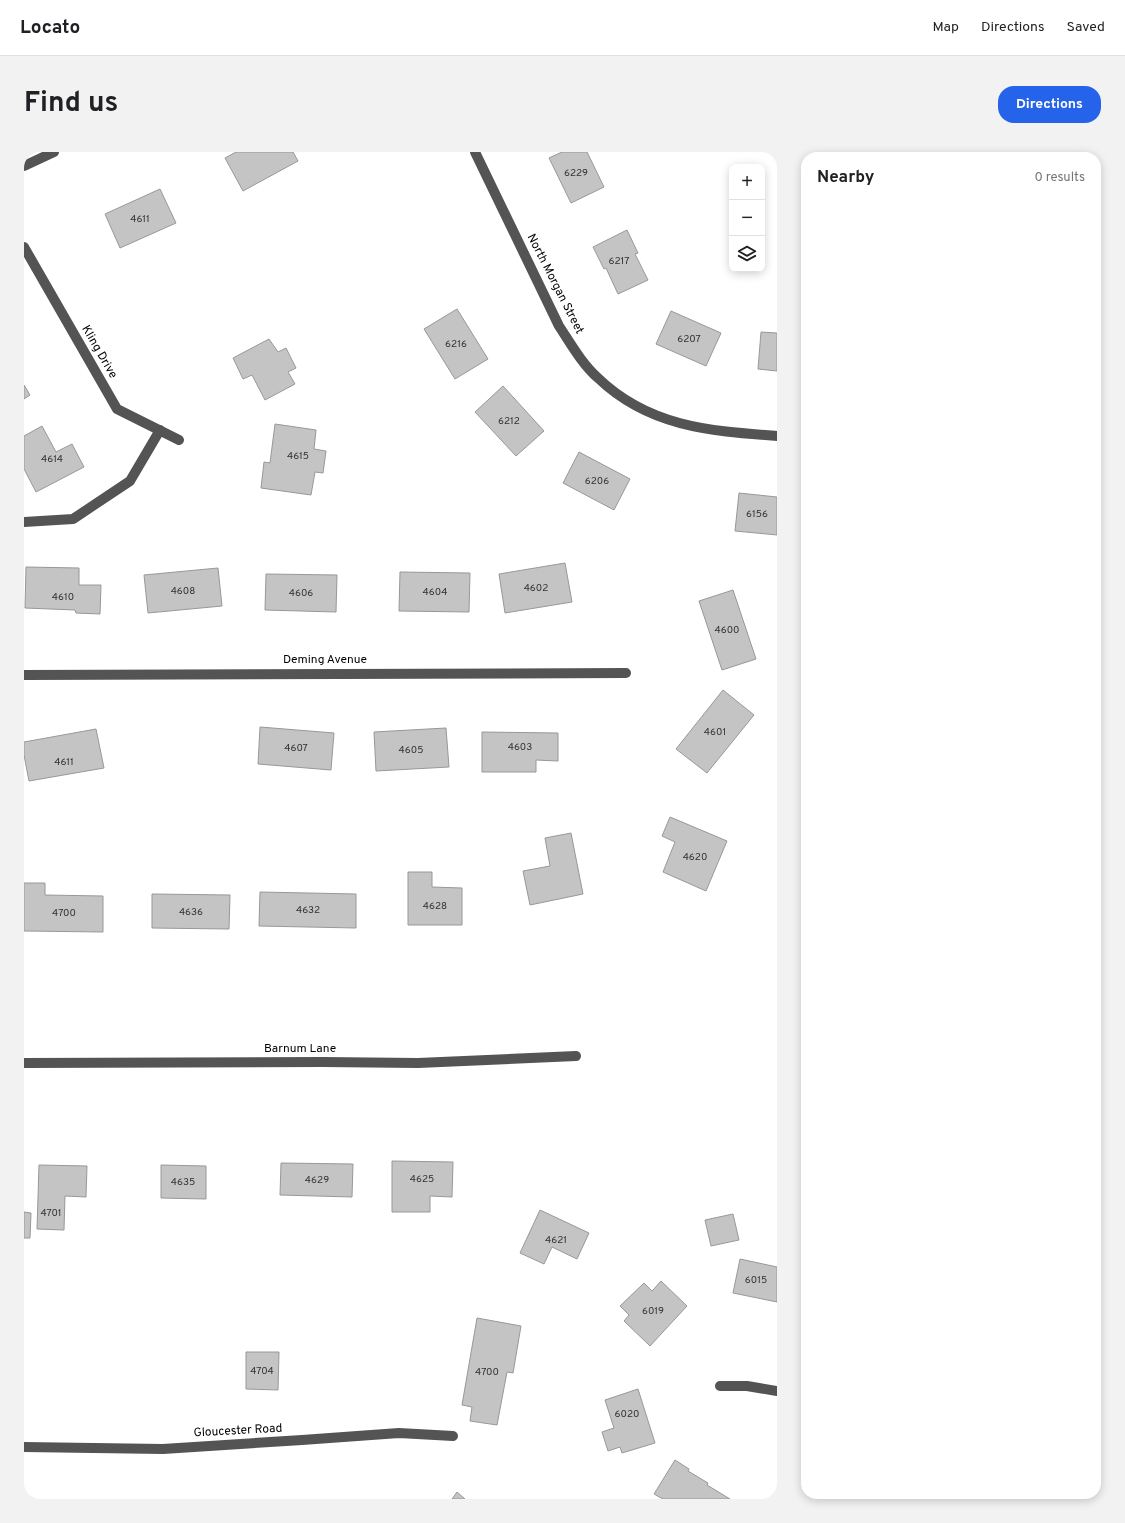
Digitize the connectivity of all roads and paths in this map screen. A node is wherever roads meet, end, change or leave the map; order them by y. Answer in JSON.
{"nodes":[{"id":1,"x":54,"y":152,"type":"edge"},
{"id":2,"x":475,"y":152,"type":"edge"},
{"id":3,"x":24,"y":166,"type":"edge"},
{"id":4,"x":24,"y":247,"type":"edge"},
{"id":5,"x":160,"y":430,"type":"junction"},
{"id":6,"x":777,"y":436,"type":"edge"},
{"id":7,"x":179,"y":440,"type":"dead end"},
{"id":8,"x":24,"y":522,"type":"edge"},
{"id":9,"x":626,"y":673,"type":"dead end"},
{"id":10,"x":24,"y":675,"type":"edge"},
{"id":11,"x":576,"y":1056,"type":"dead end"},
{"id":12,"x":24,"y":1063,"type":"edge"},
{"id":13,"x":720,"y":1386,"type":"dead end"},
{"id":14,"x":777,"y":1391,"type":"edge"},
{"id":15,"x":454,"y":1436,"type":"dead end"},
{"id":16,"x":24,"y":1447,"type":"edge"}],
"edges":[{"from":1,"to":3,"type":"street"},
{"from":2,"to":6,"type":"street","name":"North Morgan Street"},
{"from":4,"to":5,"type":"street","name":"Kling Drive"},
{"from":5,"to":7,"type":"street","name":"Kling Drive"},
{"from":5,"to":8,"type":"street"},
{"from":9,"to":10,"type":"street","name":"Deming Avenue"},
{"from":11,"to":12,"type":"street","name":"Barnum Lane"},
{"from":13,"to":14,"type":"street"},
{"from":15,"to":16,"type":"street","name":"Gloucester Road"}]}
